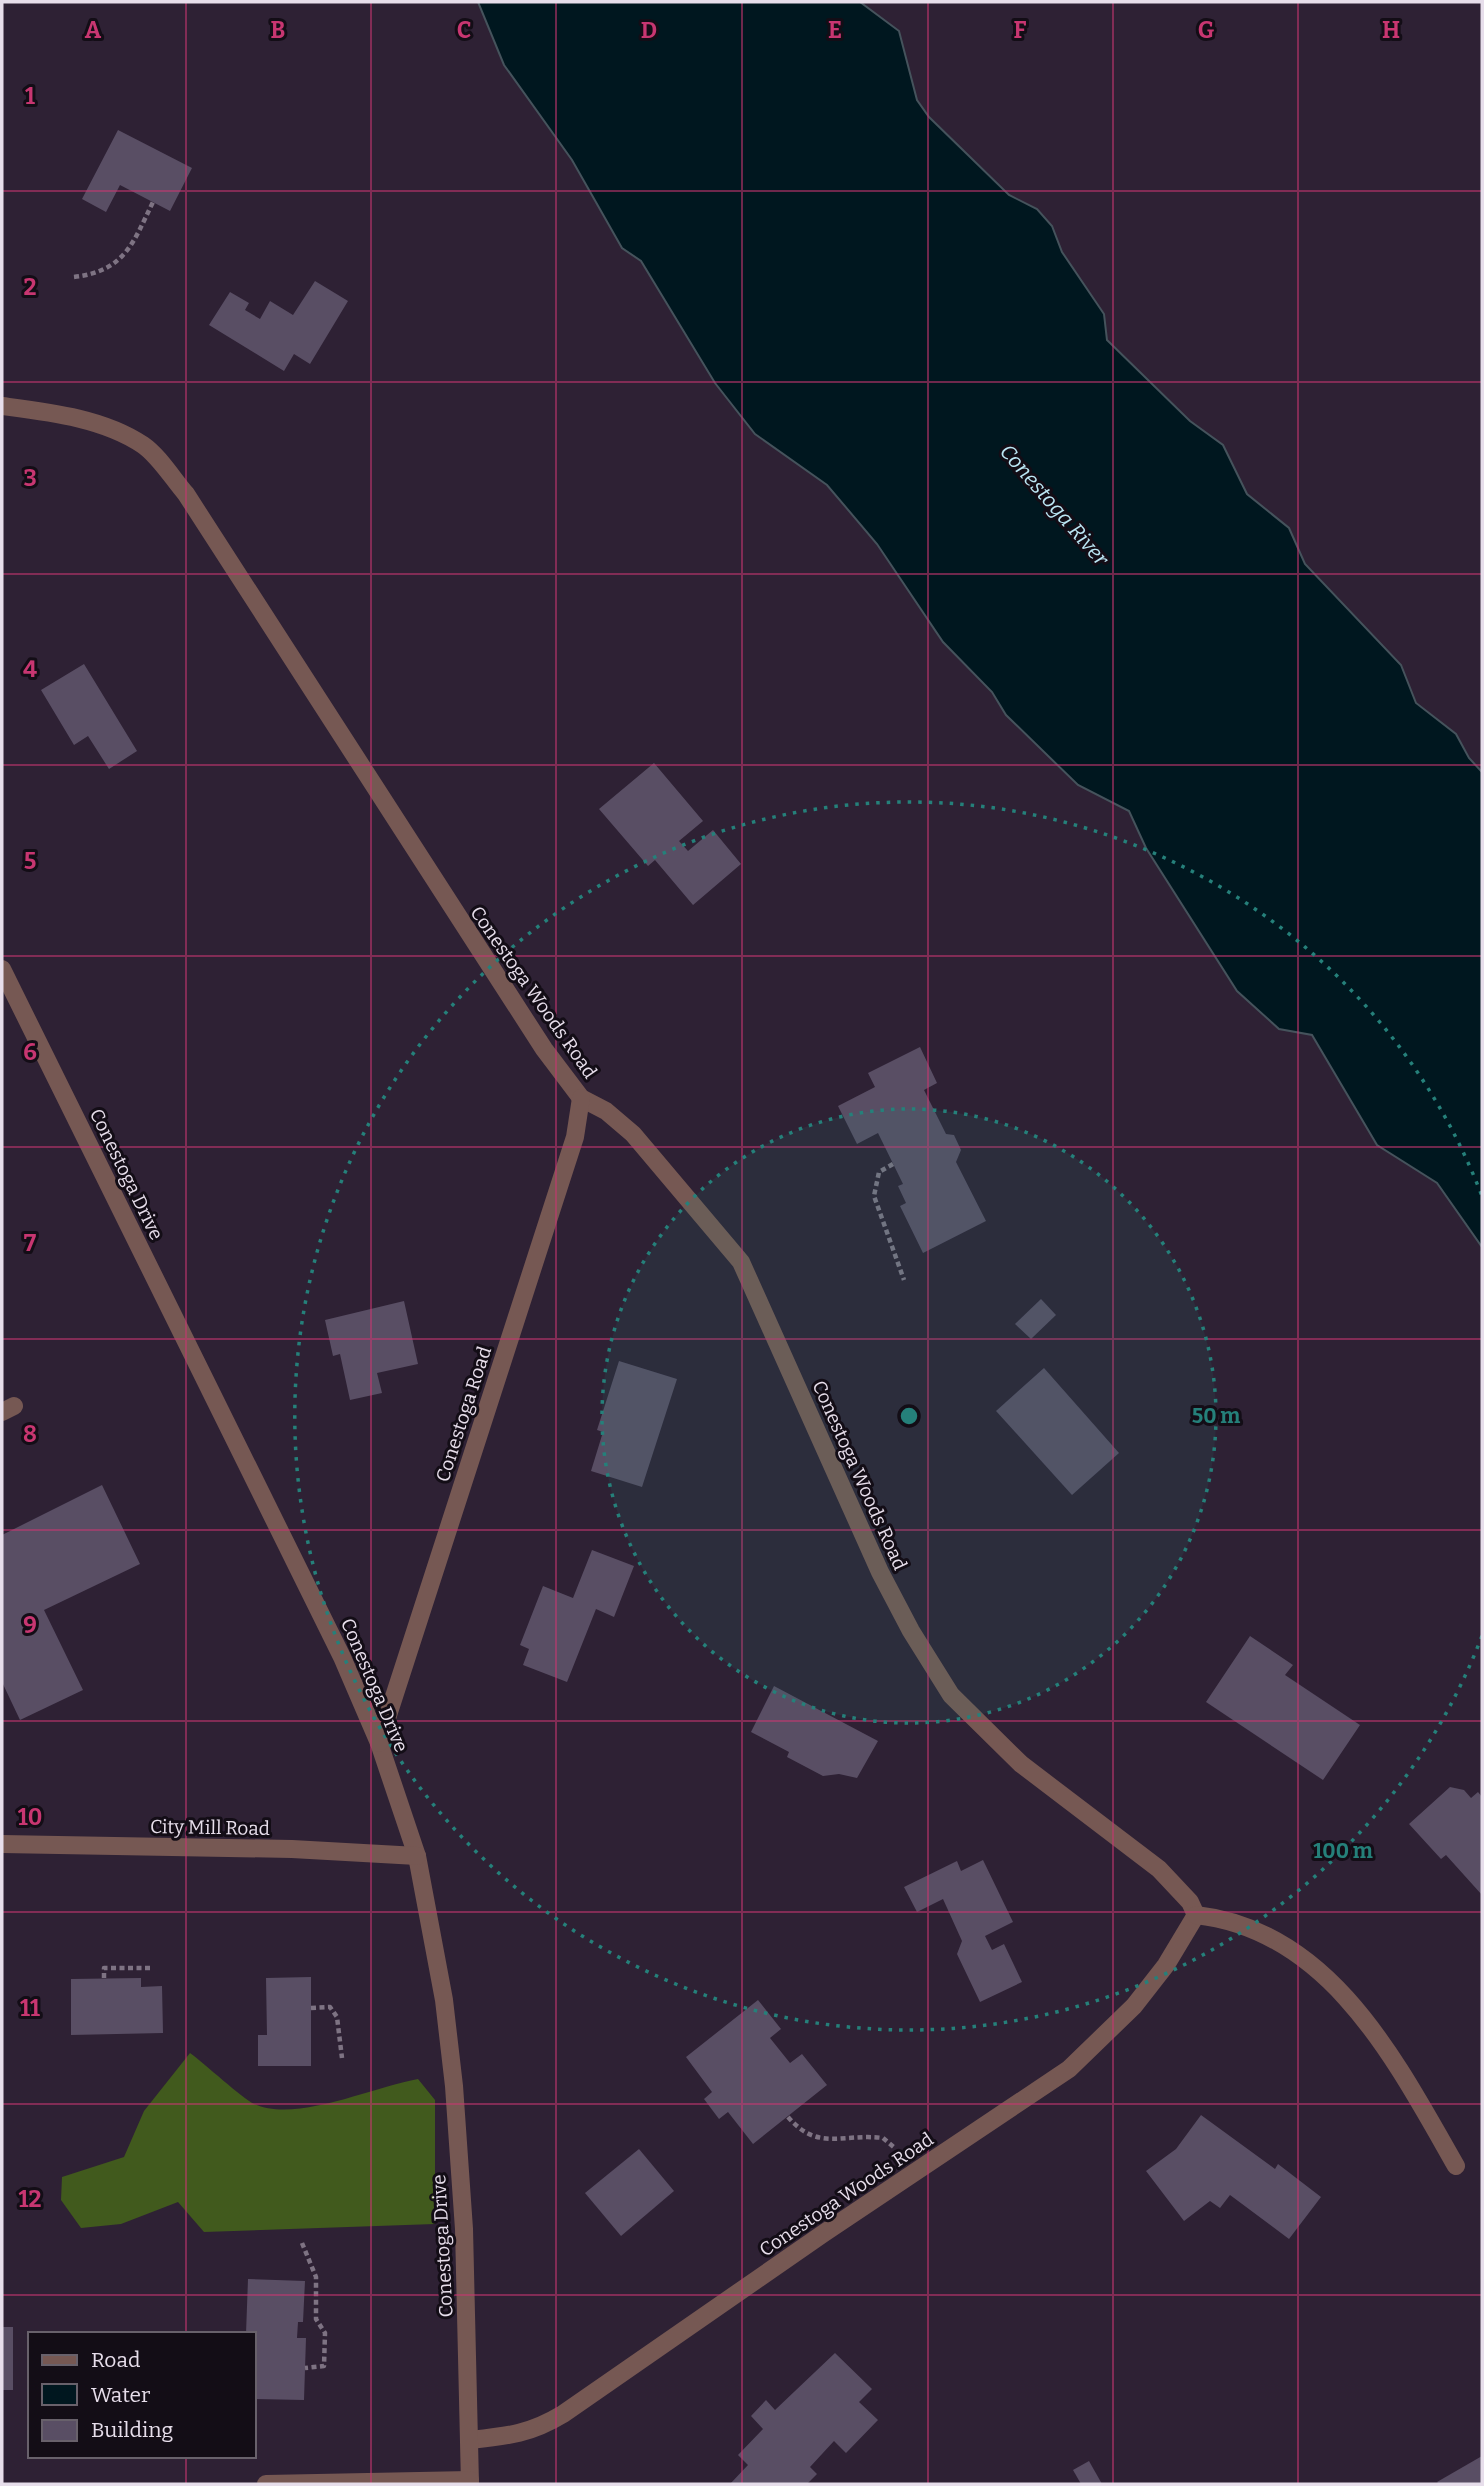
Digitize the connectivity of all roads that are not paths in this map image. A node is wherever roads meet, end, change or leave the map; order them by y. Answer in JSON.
{"nodes":[{"id":1,"x":2,"y":406,"type":"edge"},
{"id":2,"x":2,"y":969,"type":"edge"},
{"id":3,"x":581,"y":1098,"type":"junction"},
{"id":4,"x":379,"y":1743,"type":"junction"},
{"id":5,"x":2,"y":1844,"type":"edge"},
{"id":6,"x":417,"y":1856,"type":"junction"},
{"id":7,"x":1196,"y":1915,"type":"junction"},
{"id":8,"x":1456,"y":2166,"type":"dead end"},
{"id":9,"x":470,"y":2440,"type":"junction"},
{"id":10,"x":470,"y":2482,"type":"edge"},
{"id":11,"x":266,"y":2484,"type":"edge"}],
"edges":[{"from":1,"to":3,"type":"street","name":"Conestoga Woods Road"},
{"from":2,"to":4,"type":"street","name":"Conestoga Drive"},
{"from":3,"to":4,"type":"street","name":"Conestoga Road"},
{"from":3,"to":7,"type":"street","name":"Conestoga Woods Road"},
{"from":4,"to":6,"type":"street","name":"Conestoga Drive"},
{"from":5,"to":6,"type":"street","name":"City Mill Road"},
{"from":6,"to":9,"type":"street","name":"Conestoga Drive"},
{"from":7,"to":8,"type":"street"},
{"from":7,"to":9,"type":"street","name":"Conestoga Woods Road"},
{"from":9,"to":10,"type":"street","name":"Conestoga Drive"},
{"from":10,"to":11,"type":"street"}]}
